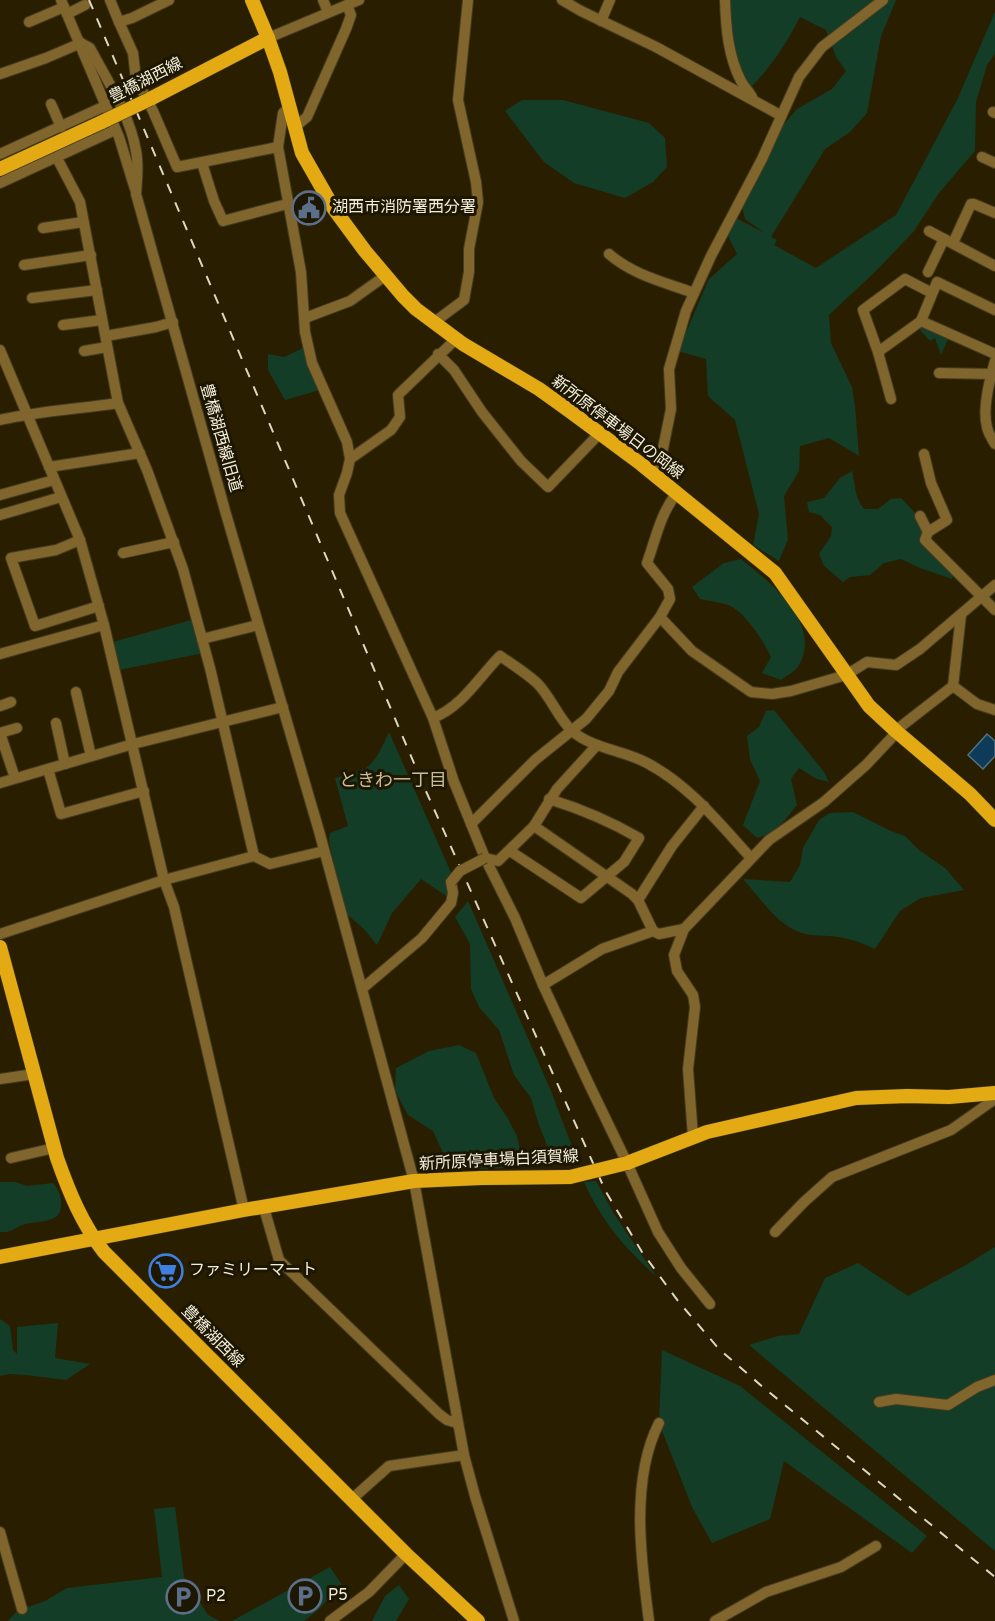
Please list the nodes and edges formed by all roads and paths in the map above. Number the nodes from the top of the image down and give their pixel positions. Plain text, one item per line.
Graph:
1 (110, 0) edge
2 (169, 0) edge
3 (252, 0) edge
4 (323, 0) edge
5 (359, 0) edge
6 (468, 0) edge
7 (562, 0) edge
8 (610, 0) edge
9 (726, 0) edge
10 (883, 0) edge
11 (347, 4) junction
12 (85, 5) dead end
13 (64, 7) edge
14 (328, 12) junction
15 (601, 21) junction
16 (29, 22) dead end
17 (119, 22) junction
18 (268, 38) junction
19 (81, 43) junction
20 (0, 74) edge
21 (753, 100) junction
22 (51, 104) dead end
23 (105, 106) junction
24 (290, 107) junction
25 (780, 115) junction
26 (61, 127) junction
27 (296, 127) junction
28 (115, 130) junction
29 (278, 147) junction
30 (0, 154) edge
31 (982, 157) dead end
32 (57, 158) junction
33 (202, 163) junction
34 (995, 163) edge
35 (0, 169) edge
36 (0, 183) edge
37 (136, 194) junction
38 (287, 204) junction
39 (995, 213) edge
40 (83, 222) junction
41 (43, 228) dead end
42 (929, 231) dead end
43 (949, 241) junction
44 (609, 254) dead end
45 (91, 255) junction
46 (24, 265) dead end
47 (995, 266) edge
48 (928, 272) dead end
49 (385, 276) junction
50 (97, 290) junction
51 (932, 292) junction
52 (694, 293) junction
53 (32, 298) dead end
54 (995, 310) edge
55 (305, 318) junction
56 (102, 320) junction
57 (921, 321) junction
58 (173, 322) junction
59 (433, 322) junction
60 (63, 325) dead end
61 (456, 339) junction
62 (107, 341) junction
63 (0, 350) edge
64 (84, 351) dead end
65 (878, 352) junction
66 (438, 354) junction
67 (995, 354) edge
68 (995, 361) edge
69 (939, 372) dead end
70 (991, 374) junction
71 (891, 399) dead end
72 (118, 403) junction
73 (27, 414) junction
74 (0, 420) edge
75 (599, 434) junction
76 (995, 444) edge
77 (140, 453) junction
78 (924, 454) dead end
79 (350, 459) junction
80 (49, 467) junction
81 (657, 478) junction
82 (54, 480) junction
83 (676, 494) junction
84 (0, 495) edge
85 (61, 497) junction
86 (0, 515) edge
87 (920, 516) dead end
88 (928, 532) junction
89 (80, 540) junction
90 (174, 542) junction
91 (123, 553) dead end
92 (995, 585) edge
93 (981, 597) junction
94 (99, 606) junction
95 (995, 610) edge
96 (961, 615) junction
97 (660, 617) junction
98 (104, 625) junction
99 (258, 625) junction
100 (202, 639) junction
101 (0, 654) edge
102 (846, 675) junction
103 (953, 686) junction
104 (76, 692) dead end
105 (283, 707) junction
106 (995, 710) edge
107 (433, 718) junction
108 (57, 723) dead end
109 (223, 723) junction
110 (17, 729) dead end
111 (572, 730) junction
112 (896, 732) junction
113 (0, 733) edge
114 (133, 744) junction
115 (597, 745) junction
116 (91, 756) junction
117 (65, 764) junction
118 (48, 769) junction
119 (15, 778) junction
120 (0, 783) edge
121 (144, 790) junction
122 (549, 799) junction
123 (704, 806) junction
124 (995, 820) edge
125 (471, 824) junction
126 (534, 826) junction
127 (324, 851) junction
128 (510, 851) junction
129 (254, 856) junction
130 (485, 858) junction
131 (751, 858) junction
132 (608, 877) junction
133 (164, 880) junction
134 (638, 900) junction
135 (684, 929) junction
136 (652, 931) junction
137 (0, 934) edge
138 (0, 947) edge
139 (543, 985) junction
140 (363, 988) junction
141 (34, 1074) junction
142 (0, 1079) edge
143 (995, 1093) edge
144 (995, 1099) edge
145 (693, 1137) junction
146 (54, 1148) junction
147 (11, 1158) dead end
148 (627, 1163) junction
149 (414, 1181) junction
150 (264, 1208) junction
151 (244, 1210) junction
152 (775, 1232) dead end
153 (93, 1238) junction
154 (0, 1257) edge
155 (710, 1304) dead end
156 (995, 1380) edge
157 (879, 1402) dead end
158 (457, 1423) junction
159 (659, 1423) dead end
160 (464, 1455) junction
161 (352, 1499) junction
162 (0, 1532) edge
163 (876, 1546) dead end
164 (406, 1554) junction
165 (22, 1609) dead end
166 (330, 1621) edge
167 (478, 1621) edge
168 (514, 1621) edge
169 (649, 1621) edge
170 (715, 1621) edge

1 - 17 street
2 - 17 street
3 - 18 main road
4 - 14 street
5 - 11 street
6 - 59 street
7 - 15 street
8 - 15 street
9 - 21 street
10 - 25 street
11 - 14 street
11 - 27 street
12 - 13 street
13 - 16 street
13 - 19 street
14 - 18 street
15 - 21 street
17 - 33 street
18 - 24 main road, 新所原停車場日の岡線
18 - 35 main road, 豊橋湖西線, bridge
19 - 20 street
19 - 23 street
19 - 37 street, 豊橋湖西線旧道
21 - 25 street
22 - 26 street
23 - 26 street
23 - 28 street
24 - 27 main road, 新所原停車場日の岡線
24 - 29 street
25 - 52 street
26 - 30 street
27 - 49 main road, 新所原停車場日の岡線
28 - 32 street
28 - 37 street
29 - 33 street
29 - 38 street
31 - 34 street
32 - 36 street
32 - 40 street
33 - 38 street
37 - 58 street, 豊橋湖西線旧道
38 - 55 street
39 - 43 street
40 - 41 street
40 - 45 street
42 - 43 street
43 - 47 street
43 - 48 street
44 - 52 street
45 - 46 street
45 - 50 street
49 - 55 street
49 - 59 main road, 新所原停車場日の岡線
50 - 53 street
50 - 56 street
51 - 54 street
51 - 57 street
51 - 65 street
52 - 81 street
55 - 79 street
56 - 60 street
56 - 62 street
57 - 65 street
57 - 67 street
58 - 62 street
58 - 99 street, 豊橋湖西線旧道
59 - 61 main road, 新所原停車場日の岡線
61 - 66 street
61 - 75 main road, 新所原停車場日の岡線
62 - 64 street
62 - 72 street
63 - 73 street
65 - 71 street
66 - 75 street
66 - 79 street
68 - 70 street
69 - 70 street
70 - 76 street
72 - 73 street
72 - 77 street
73 - 74 street
73 - 80 street
75 - 81 main road, 新所原停車場日の岡線
77 - 80 street
77 - 90 street
78 - 88 street
79 - 107 street
80 - 82 street
81 - 83 main road, 新所原停車場日の岡線
82 - 84 street
82 - 85 street
83 - 97 street
83 - 102 main road, 新所原停車場日の岡線
85 - 86 street
85 - 89 street
87 - 88 street
88 - 93 street
89 - 94 street
89 - 94 street
90 - 91 street
90 - 100 street
92 - 93 street
93 - 95 street
93 - 96 street
94 - 98 street
96 - 102 street
96 - 103 street
97 - 102 street
97 - 111 street
98 - 101 street
98 - 114 street
99 - 100 street
99 - 105 street, 豊橋湖西線旧道
100 - 109 street
102 - 112 main road, 新所原停車場日の岡線
103 - 106 street
103 - 112 street
104 - 116 street
105 - 109 street
105 - 127 street, 豊橋湖西線旧道
107 - 111 street
107 - 125 street
108 - 117 street
109 - 114 street
109 - 129 street
110 - 113 street
111 - 115 street
111 - 125 street
112 - 124 main road, 新所原停車場日の岡線
112 - 131 street
113 - 119 street
114 - 116 street
114 - 121 street
115 - 122 street
115 - 123 street
116 - 117 street
117 - 118 street
118 - 119 street
118 - 121 street
119 - 120 street
121 - 133 street
122 - 126 street
122 - 132 street
123 - 131 street
123 - 134 street
125 - 130 street
126 - 128 street
126 - 132 street
127 - 129 street
127 - 140 street, 豊橋湖西線旧道
128 - 130 street
128 - 132 street
129 - 133 street
130 - 139 street
130 - 140 street, bridge
131 - 135 street
132 - 134 street
133 - 137 street
133 - 151 street
134 - 136 street
135 - 136 street
135 - 145 street
136 - 139 street
138 - 141 main road, 豊橋湖西線
139 - 148 street
140 - 149 street, 豊橋湖西線旧道
141 - 142 street
141 - 146 main road, 豊橋湖西線
143 - 145 main road, 新所原停車場白須賀線
144 - 152 street
145 - 148 main road, 新所原停車場白須賀線
146 - 147 street
146 - 153 main road, 豊橋湖西線
148 - 149 main road, 新所原停車場白須賀線, bridge
148 - 155 street
149 - 150 main road, 新所原停車場白須賀線
149 - 158 street, 豊橋湖西線旧道
150 - 151 main road, 新所原停車場白須賀線
150 - 158 street
151 - 153 main road, 新所原停車場白須賀線
153 - 154 main road, 新所原停車場白須賀線
153 - 161 main road, 豊橋湖西線
156 - 157 street
158 - 160 street, 豊橋湖西線旧道
159 - 169 street
160 - 161 street
160 - 168 street, 豊橋湖西線旧道
161 - 164 main road, 豊橋湖西線
162 - 165 street
163 - 170 street
164 - 166 street
164 - 167 main road, 豊橋湖西線

